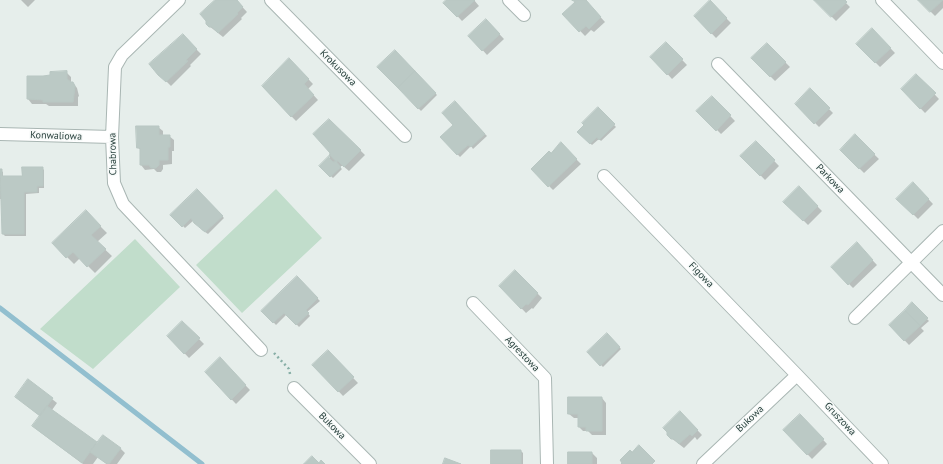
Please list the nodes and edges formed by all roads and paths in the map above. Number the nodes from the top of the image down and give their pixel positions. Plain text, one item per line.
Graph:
1 (179, 0) edge
2 (271, 0) edge
3 (509, 0) edge
4 (882, 0) edge
5 (524, 15) dead end
6 (943, 63) edge
7 (718, 64) dead end
8 (0, 134) edge
9 (405, 136) dead end
10 (112, 137) junction
11 (604, 176) dead end
12 (943, 231) edge
13 (911, 262) junction
14 (943, 295) edge
15 (473, 303) dead end
16 (855, 318) dead end
17 (261, 350) joint
18 (289, 368) dead end
19 (797, 374) junction
20 (294, 388) dead end
21 (370, 464) edge
22 (547, 464) edge
23 (703, 464) edge
24 (882, 464) edge

1 - 10 street, Chabrowa
2 - 9 street, Krokusowa
3 - 5 street
4 - 6 street
7 - 13 street, Parkowa
8 - 10 street, Konwaliowa
10 - 17 street, Chabrowa
11 - 19 street, Figowa
12 - 13 street
13 - 14 street, Parkowa
13 - 16 street
15 - 22 street, Agrestowa
17 - 18 path
19 - 23 street, Bukowa
19 - 24 street, Gruszowa
20 - 21 street, Bukowa

